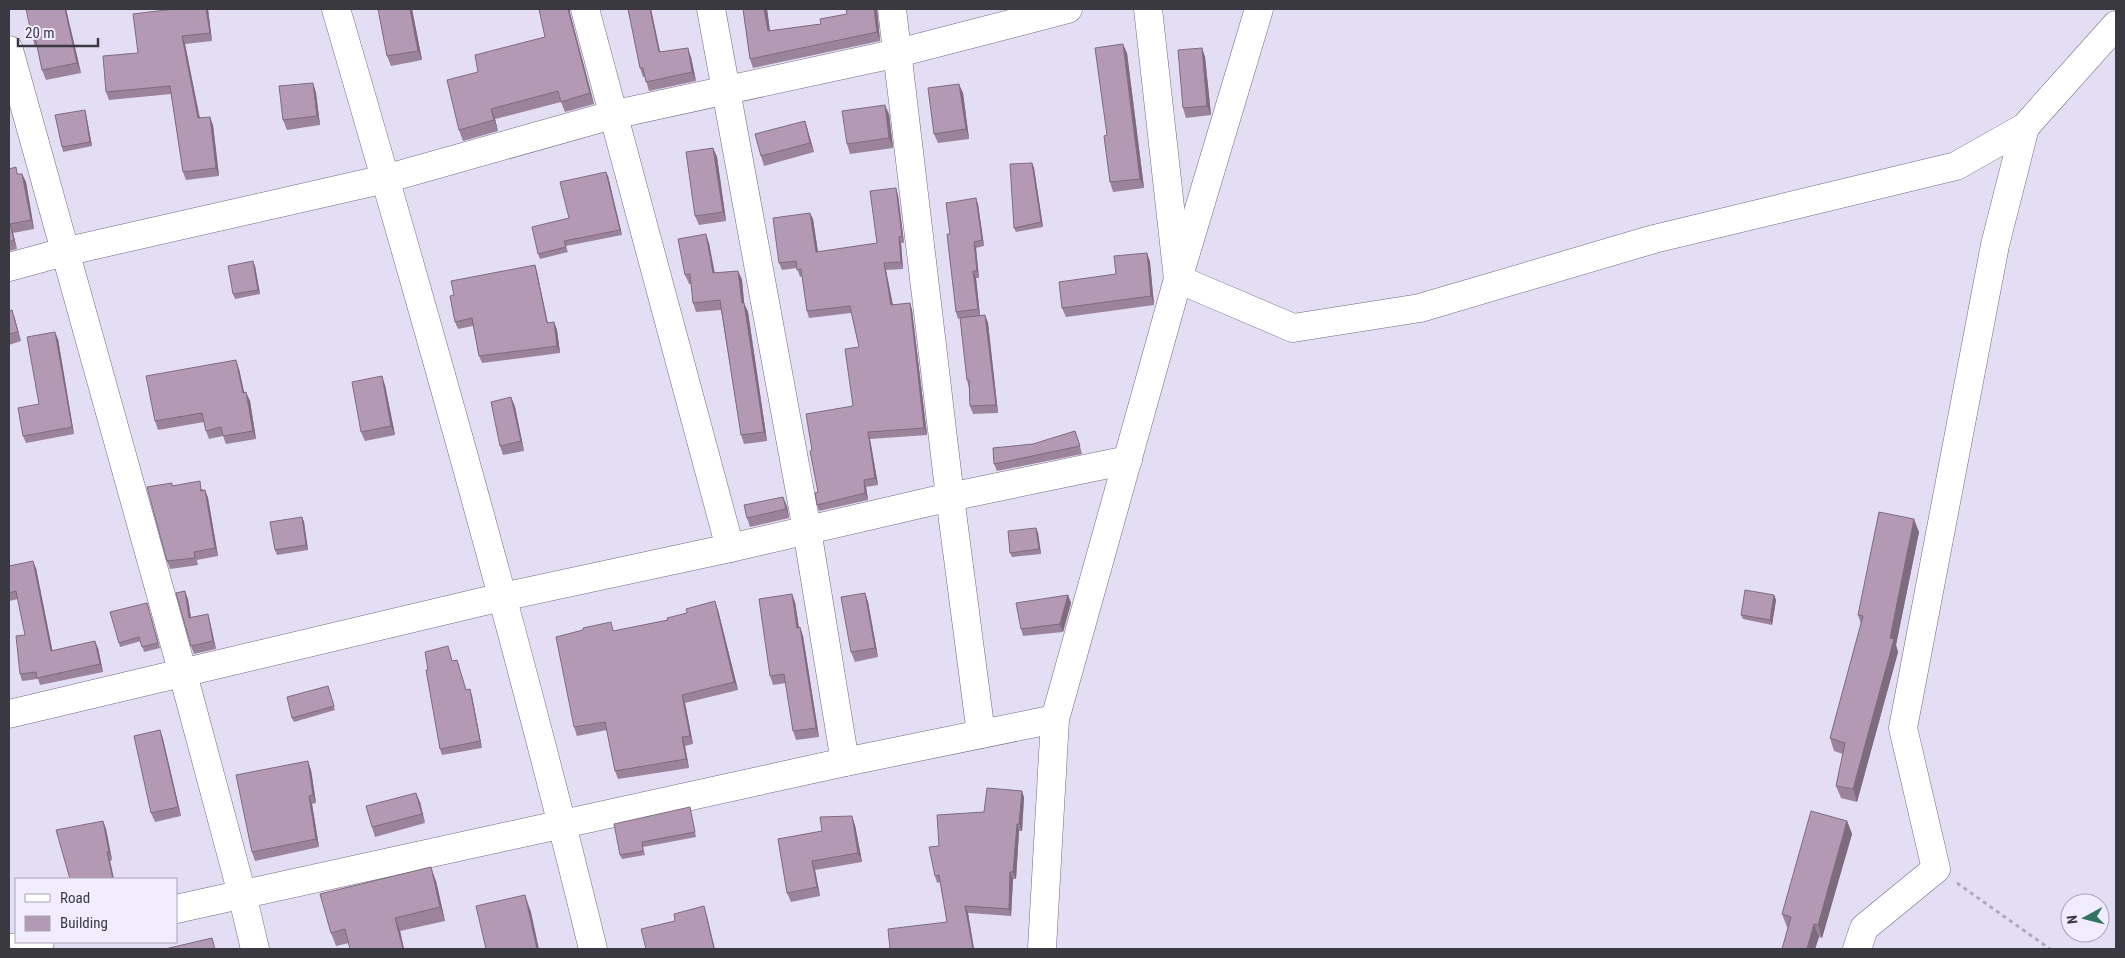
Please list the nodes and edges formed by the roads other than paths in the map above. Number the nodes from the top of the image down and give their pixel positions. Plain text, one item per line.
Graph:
1 (336, 9) edge
2 (585, 9) edge
3 (711, 9) edge
4 (892, 9) edge
5 (1068, 9) edge
6 (1148, 9) edge
7 (1259, 9) edge
8 (2116, 25) edge
9 (9, 50) edge
10 (898, 53) junction
11 (726, 89) junction
12 (612, 115) junction
13 (2025, 127) junction
14 (385, 179) junction
15 (64, 252) junction
16 (9, 267) edge
17 (1178, 279) junction
18 (1128, 460) junction
19 (950, 497) junction
20 (807, 530) junction
21 (730, 548) junction
22 (502, 598) junction
23 (183, 674) junction
24 (9, 714) edge
25 (1055, 719) junction
26 (981, 734) junction
27 (845, 762) junction
28 (562, 823) junction
29 (242, 894) junction
30 (178, 909) edge
31 (36, 943) edge
32 (9, 949) edge
33 (255, 949) edge
34 (593, 949) edge
35 (1042, 949) edge
36 (1857, 949) edge

1 - 14 street
2 - 12 street
3 - 11 street
4 - 10 street
5 - 10 street
6 - 17 street
7 - 17 street
8 - 13 street
9 - 15 street
10 - 11 street
10 - 19 street
11 - 12 street
11 - 20 street
12 - 14 street
12 - 21 street
13 - 17 street
13 - 36 street
14 - 15 street
14 - 22 street
15 - 16 street
15 - 23 street
17 - 18 street
18 - 19 street
18 - 25 street
19 - 20 street
19 - 26 street
20 - 21 street
20 - 27 street
21 - 22 street
22 - 23 street
22 - 28 street
23 - 24 street
23 - 29 street
25 - 26 street
25 - 35 street
26 - 27 street
27 - 28 street
28 - 29 street
28 - 34 street
29 - 30 street
29 - 33 street
31 - 32 street

